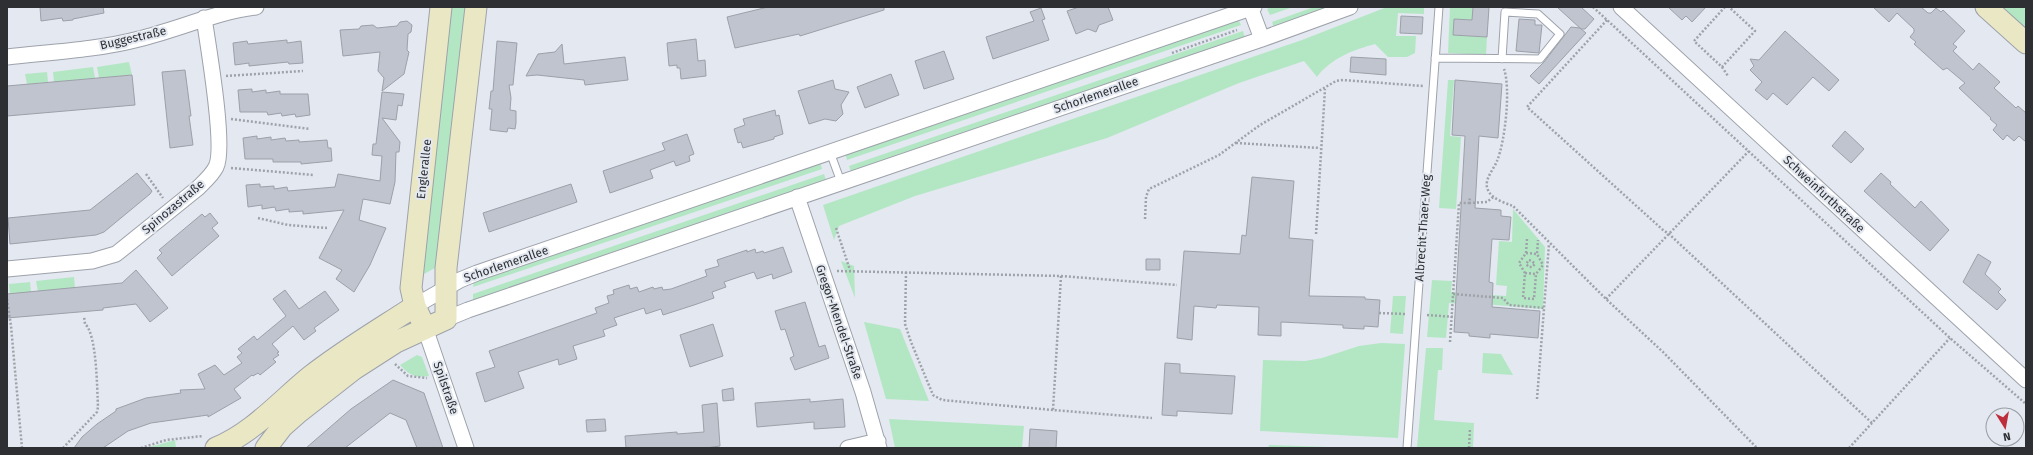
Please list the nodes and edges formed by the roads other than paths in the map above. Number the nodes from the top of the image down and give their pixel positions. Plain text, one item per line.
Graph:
1 (255, 7) edge
2 (441, 7) edge
3 (476, 7) edge
4 (1252, 7) edge
5 (1350, 7) edge
6 (1439, 7) edge
7 (1621, 7) edge
8 (1986, 7) edge
9 (204, 18) junction
10 (1262, 39) junction
11 (2026, 44) edge
12 (7, 57) edge
13 (1435, 58) junction
14 (1502, 59) junction
15 (830, 152) junction
16 (841, 182) junction
17 (796, 197) junction
18 (7, 270) edge
19 (445, 288) junction
20 (415, 306) junction
21 (446, 319) junction
22 (425, 328) junction
23 (2026, 380) edge
24 (217, 444) edge
25 (878, 444) edge
26 (266, 448) edge
27 (466, 448) edge
28 (848, 448) edge
29 (1407, 448) edge

1 - 9 street, Buggestraße
2 - 20 main road, Englerallee
3 - 19 main road
4 - 10 street
4 - 15 street, Schorlemerallee
5 - 10 street, Schorlemerallee
6 - 13 lane, Albrecht-Thaer-Weg
7 - 23 street, Schweinfurthstraße
8 - 11 main road
9 - 12 street, Buggestraße
9 - 18 street, Spinozastraße
10 - 16 street, Schorlemerallee
13 - 14 lane
13 - 29 lane, Albrecht-Thaer-Weg
14 - 14 lane
15 - 16 lane
15 - 19 street, Schorlemerallee
16 - 17 street, Schorlemerallee
17 - 21 street, Schorlemerallee
17 - 25 street, Gregor-Mendel-Straße
19 - 20 street, Schorlemerallee
19 - 21 main road
20 - 22 main road, Englerallee
20 - 24 main road, Schorlemerallee
21 - 22 main road, Schorlemerallee
22 - 26 main road, Schorlemerallee
22 - 27 street, Spilstraße
25 - 28 street

